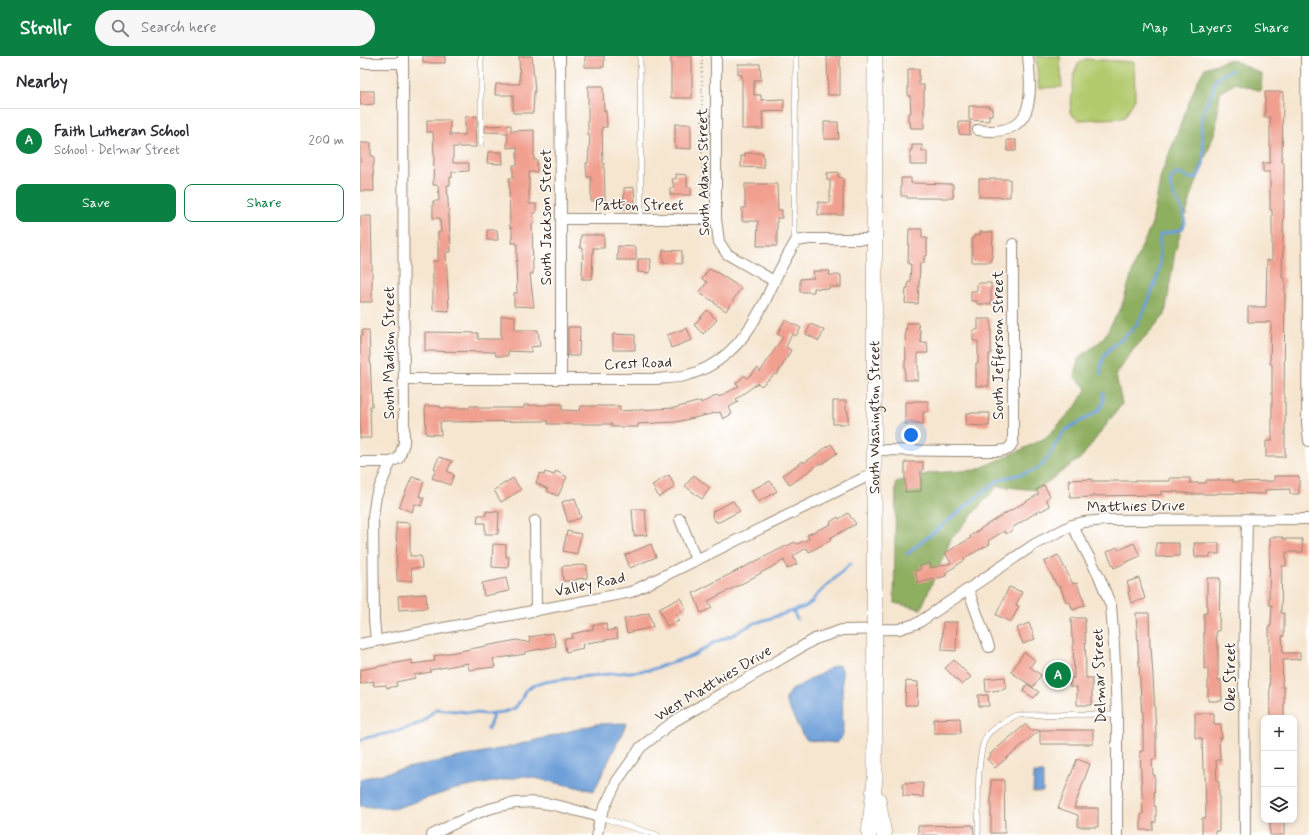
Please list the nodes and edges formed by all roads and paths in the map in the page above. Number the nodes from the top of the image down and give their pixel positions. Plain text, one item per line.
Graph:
1 (481, 56) edge
2 (560, 56) edge
3 (640, 56) edge
4 (702, 56) edge
5 (716, 56) edge
6 (796, 56) edge
7 (875, 56) edge
8 (1028, 56) edge
9 (1306, 56) edge
10 (403, 60) edge
11 (360, 63) edge
12 (1307, 115) edge
13 (978, 130) dead end
14 (481, 144) dead end
15 (707, 199) dead end
16 (561, 219) junction
17 (716, 219) junction
18 (641, 220) junction
19 (875, 239) junction
20 (796, 241) junction
21 (1013, 244) dead end
22 (774, 281) junction
23 (561, 378) junction
24 (405, 379) junction
25 (1308, 398) edge
26 (1309, 441) edge
27 (874, 450) junction
28 (360, 462) edge
29 (390, 462) junction
30 (874, 473) junction
31 (680, 519) dead end
32 (1247, 519) junction
33 (1309, 519) edge
34 (535, 521) dead end
35 (1072, 525) junction
36 (696, 560) junction
37 (968, 589) junction
38 (536, 611) junction
39 (874, 630) junction
40 (376, 641) junction
41 (360, 644) edge
42 (989, 647) dead end
43 (1117, 714) junction
44 (875, 778) junction
45 (600, 817) junction
46 (432, 835) edge
47 (597, 835) edge
48 (657, 835) edge
49 (869, 835) edge
50 (884, 835) edge
51 (978, 835) edge
52 (1117, 835) edge
53 (1245, 835) edge

1 - 14 lane
2 - 16 street, South Jackson Street
3 - 18 lane
4 - 15 path
5 - 17 street, South Adams Street
6 - 20 lane
7 - 19 main road, South Washington Street
8 - 13 street
9 - 12 street
10 - 11 street
10 - 24 street, South Madison Street
12 - 25 street
16 - 18 street, Patton Street
16 - 23 street, South Jackson Street
17 - 18 street, Patton Street
17 - 22 street, South Adams Street
19 - 20 street
19 - 27 main road, South Washington Street
20 - 22 street, Crest Road
21 - 27 street, South Jefferson Street
22 - 23 street, Crest Road
23 - 24 street, Crest Road
24 - 29 street, South Madison Street
25 - 26 street
27 - 30 main road, South Washington Street
28 - 29 street
29 - 40 street, South Madison Street
30 - 36 street, Valley Road
30 - 39 main road, South Washington Street
31 - 36 street
32 - 33 street, Matthies Drive
32 - 35 street, Matthies Drive
32 - 53 street, Oke Street
34 - 38 street
35 - 37 street, Matthies Drive
35 - 43 street, Delmar Street
36 - 38 street, Valley Road
37 - 39 street, Matthies Drive
37 - 42 street
38 - 40 street, Valley Road
39 - 44 main road, South Washington Street
39 - 45 street, West Matthies Drive
40 - 41 street, Valley Road
43 - 51 lane
43 - 52 street, Delmar Street
44 - 49 main road, South Washington Street
44 - 50 main road, South Washington Street
45 - 46 street
45 - 47 street, West Matthies Drive
45 - 48 lane

